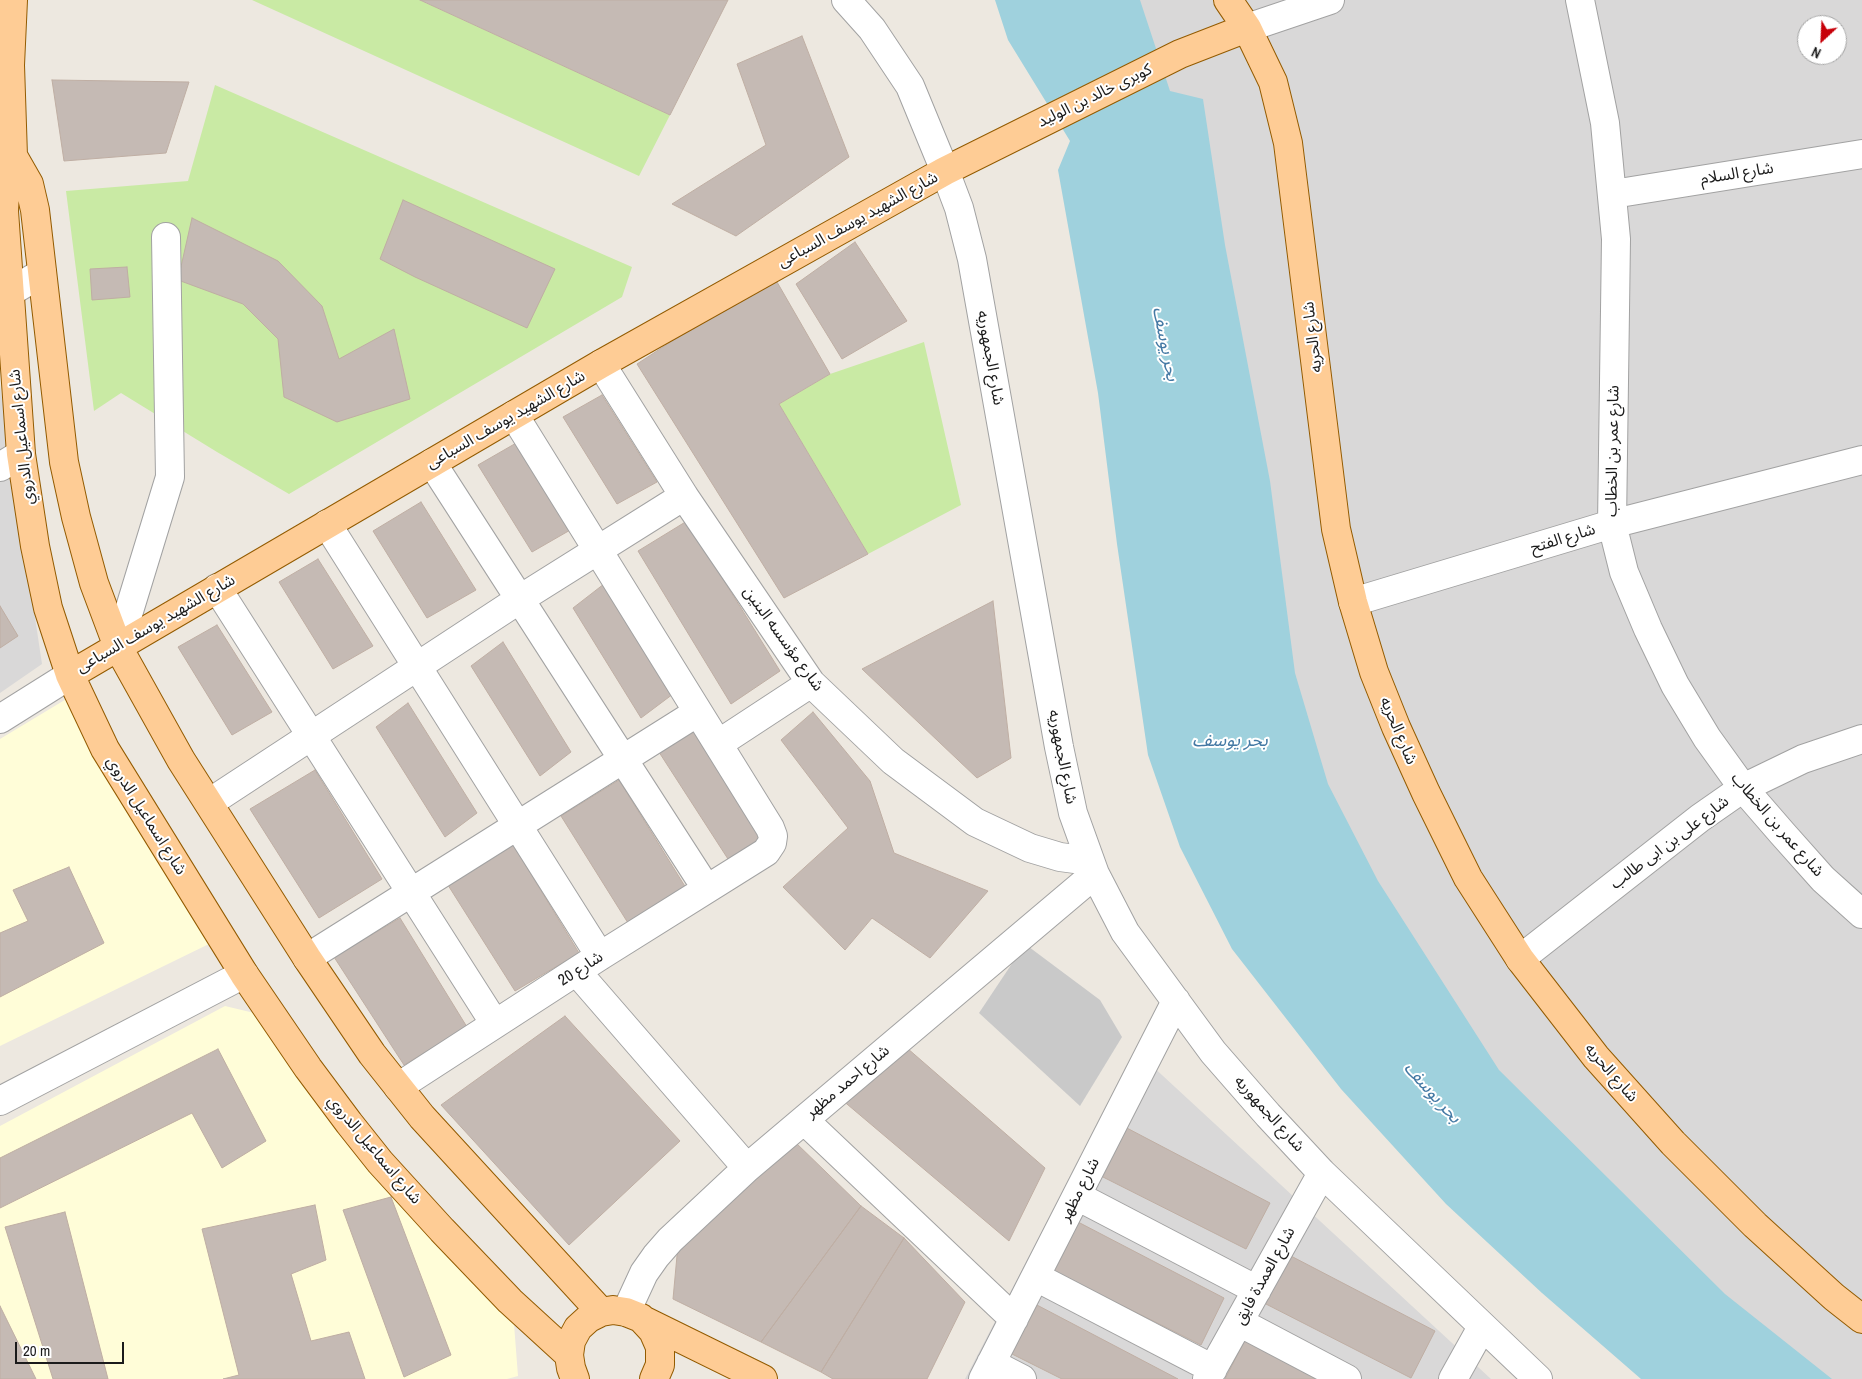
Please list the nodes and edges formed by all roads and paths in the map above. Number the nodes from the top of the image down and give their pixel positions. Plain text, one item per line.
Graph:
1 (12, 0) edge
2 (846, 0) edge
3 (1228, 0) edge
4 (1330, 0) edge
5 (1580, 0) edge
6 (1247, 28) junction
7 (5, 68) edge
8 (1862, 154) edge
9 (13, 156) junction
10 (946, 171) junction
11 (1613, 194) junction
12 (166, 237) dead end
13 (42, 273) junction
14 (4, 296) edge
15 (601, 364) junction
16 (514, 415) junction
17 (10, 460) edge
18 (1862, 460) edge
19 (432, 463) junction
20 (684, 496) junction
21 (327, 524) junction
22 (1612, 524) junction
23 (598, 550) junction
24 (217, 588) junction
25 (520, 599) junction
26 (1353, 602) junction
27 (118, 646) junction
28 (417, 667) junction
29 (70, 675) junction
30 (811, 684) junction
31 (698, 712) junction
32 (0, 720) edge
33 (312, 736) junction
34 (1862, 739) edge
35 (718, 744) junction
36 (624, 760) junction
37 (1743, 788) junction
38 (209, 803) junction
39 (518, 826) junction
40 (1092, 868) junction
41 (706, 888) junction
42 (411, 893) junction
43 (1862, 914) edge
44 (600, 956) junction
45 (307, 958) junction
46 (1520, 959) junction
47 (577, 972) junction
48 (244, 974) junction
49 (1176, 1001) junction
50 (495, 1024) junction
51 (398, 1087) junction
52 (0, 1101) edge
53 (804, 1120) junction
54 (747, 1168) junction
55 (1322, 1173) junction
56 (1077, 1196) junction
57 (1036, 1277) junction
58 (1257, 1290) junction
59 (623, 1314) junction
60 (1014, 1319) junction
61 (1862, 1319) edge
62 (1239, 1322) junction
63 (1482, 1327) junction
64 (569, 1370) edge
65 (987, 1371) edge
66 (1210, 1374) edge
67 (654, 1379) edge
68 (763, 1379) edge
69 (1022, 1379) edge
70 (1347, 1379) edge
71 (1453, 1379) edge
72 (1538, 1379) edge

1 - 7 main road, شارع اسماعيل الدروي
2 - 10 street, شارع الجمهوريه
3 - 6 main road, شارع الحريه
4 - 6 street
5 - 11 street, شارع عمر بن الخطاب
6 - 10 main road, كوبرى خالد بن الوليد
6 - 26 main road, شارع الحريه
7 - 9 main road, شارع اسماعيل الدروي
8 - 11 street, شارع السلام
9 - 13 main road, شارع اسماعيل الدروي
9 - 14 main road, شارع اسماعيل الدروي
10 - 15 main road, شارع الشهيد يوسف السباعى
10 - 40 street, شارع الجمهوريه
11 - 22 street, شارع عمر بن الخطاب
12 - 27 street
13 - 14 street
13 - 27 main road, شارع اسماعيل الدروي
14 - 17 main road, شارع اسماعيل الدروي
15 - 16 main road, شارع الشهيد يوسف السباعى
15 - 20 street, شارع مؤسسه البنين
16 - 19 main road, شارع الشهيد يوسف السباعى
16 - 23 street
17 - 29 main road, شارع اسماعيل الدروي
18 - 22 street, شارع الفتح
19 - 21 main road, شارع الشهيد يوسف السباعى
19 - 25 street
20 - 23 street
20 - 30 street, شارع مؤسسه البنين
21 - 24 main road, شارع الشهيد يوسف السباعى
21 - 28 street
22 - 26 street, شارع الفتح
22 - 37 street, شارع عمر بن الخطاب
23 - 25 street
23 - 31 street
24 - 27 main road, شارع الشهيد يوسف السباعى
24 - 33 street
25 - 28 street
25 - 36 street
26 - 46 main road, شارع الحريه
27 - 29 main road, شارع الشهيد يوسف السباعى
27 - 38 main road, شارع اسماعيل الدروي
28 - 33 street
28 - 39 street
29 - 32 street
29 - 48 main road, شارع اسماعيل الدروي
30 - 35 street
30 - 40 street, شارع مؤسسه البنين
31 - 35 street
31 - 36 street
33 - 38 street
33 - 42 street
34 - 37 street, شارع على بن ابى طالب
35 - 41 street, شارع 20
36 - 39 street
36 - 41 street
37 - 43 street, شارع عمر بن الخطاب
37 - 46 street, شارع على بن ابى طالب
38 - 45 main road, شارع اسماعيل الدروي
39 - 42 street
39 - 44 street
40 - 49 street, شارع الجمهوريه
40 - 53 street, شارع احمد مظهر
41 - 44 street, شارع 20
42 - 45 street
42 - 50 street
44 - 47 street, شارع 20
45 - 51 main road, شارع اسماعيل الدروي
46 - 61 main road, شارع الحريه
47 - 50 street, شارع 20
47 - 54 street
48 - 52 street
48 - 64 main road, شارع اسماعيل الدروي
49 - 55 street, شارع الجمهوريه
49 - 56 street, شارع مظهر
50 - 51 street, شارع 20
51 - 59 main road, شارع اسماعيل الدروي
53 - 54 street, شارع احمد مظهر
53 - 60 street
54 - 59 street, شارع احمد مظهر
55 - 58 street, شارع العمدة فايق
55 - 63 street, شارع الجمهوريه
56 - 57 street, شارع مظهر
56 - 58 street
57 - 60 street, شارع مظهر
57 - 66 street
58 - 62 street, شارع العمدة فايق
59 - 64 main road
59 - 67 main road
59 - 68 main road, شارع اسماعيل الدروي
60 - 65 street, شارع مظهر
62 - 66 street, شارع العمدة فايق
62 - 70 street
63 - 71 street
63 - 72 street, شارع الجمهوريه
65 - 69 street

